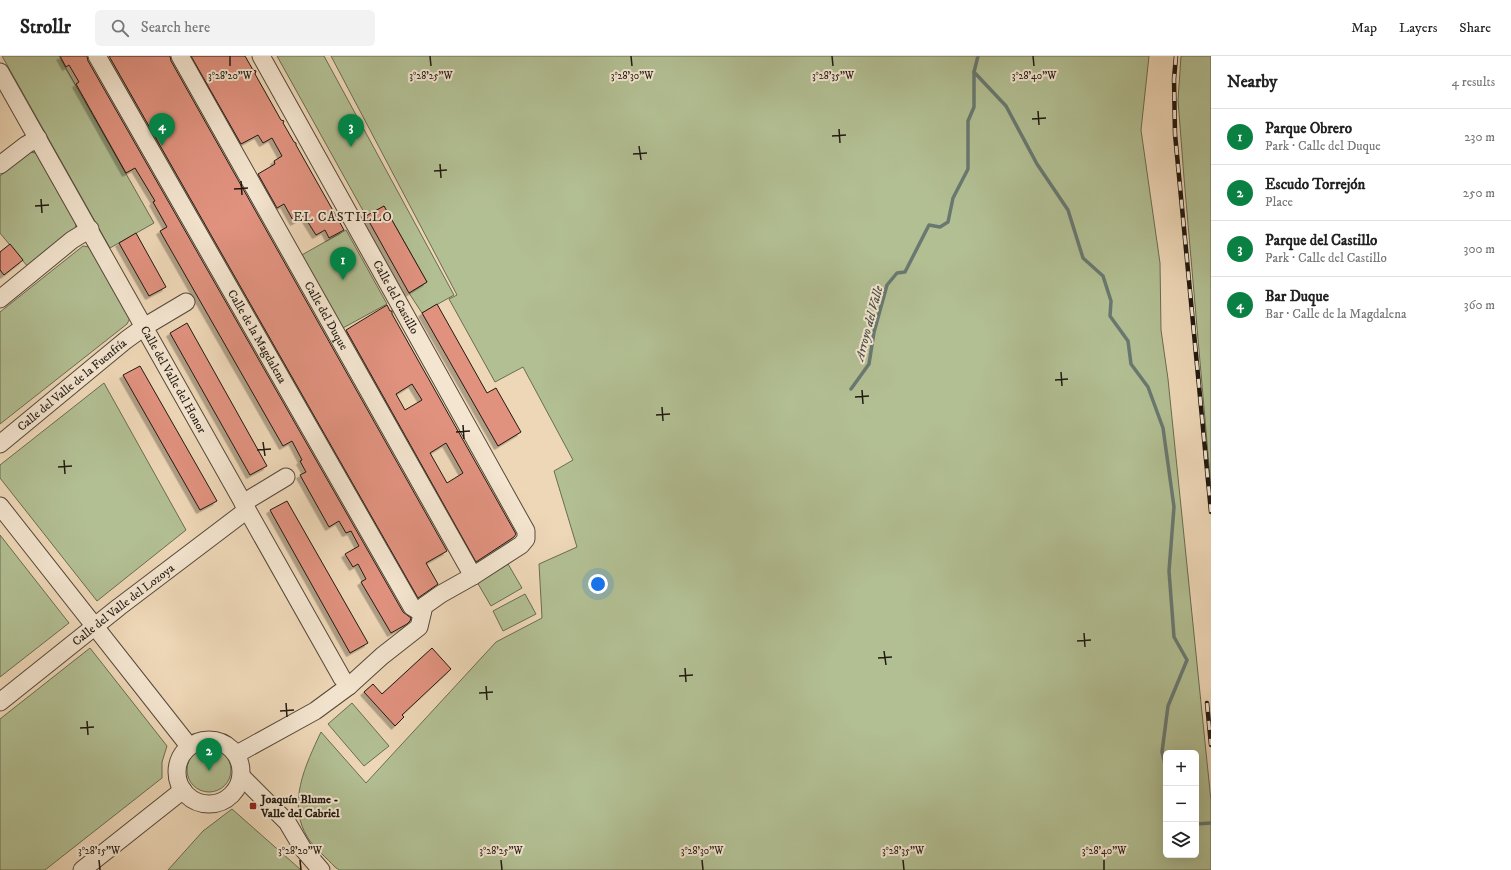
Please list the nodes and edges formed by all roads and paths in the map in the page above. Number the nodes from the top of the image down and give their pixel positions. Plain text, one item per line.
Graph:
1 (97, 56) edge
2 (180, 56) edge
3 (261, 56) edge
4 (0, 72) edge
5 (38, 138) junction
6 (0, 165) edge
7 (90, 229) junction
8 (0, 299) edge
9 (186, 302) dead end
10 (144, 326) junction
11 (0, 444) edge
12 (286, 477) dead end
13 (0, 506) edge
14 (245, 506) junction
15 (473, 576) junction
16 (422, 613) junction
17 (95, 626) junction
18 (349, 686) junction
19 (0, 702) edge
20 (189, 746) junction
21 (237, 754) junction
22 (242, 777) junction
23 (183, 790) junction
24 (230, 797) junction
25 (266, 802) junction
26 (82, 870) edge
27 (321, 870) edge

1 - 16 street, Calle de la Magdalena
2 - 15 street, Calle del Duque
3 - 15 street, Calle del Castillo
4 - 5 street, Calle del Valle del Honor
5 - 6 street
5 - 7 street, Calle del Valle del Honor
7 - 8 street
7 - 10 street, Calle del Valle del Honor
9 - 10 street, Calle del Valle de la Fuenfría
10 - 11 street, Calle del Valle de la Fuenfría
10 - 14 street, Calle del Valle del Honor
12 - 14 street, Calle del Valle del Lozoya
13 - 17 street
14 - 17 street, Calle del Valle del Lozoya
14 - 18 street, Calle del Valle del Honor
15 - 16 street
16 - 18 street
17 - 19 street, Calle del Valle del Lozoya
17 - 20 street
18 - 21 street
20 - 21 street
20 - 23 street
21 - 22 street
22 - 24 street
22 - 25 street
23 - 24 street
23 - 26 street
24 - 25 street
25 - 27 street

